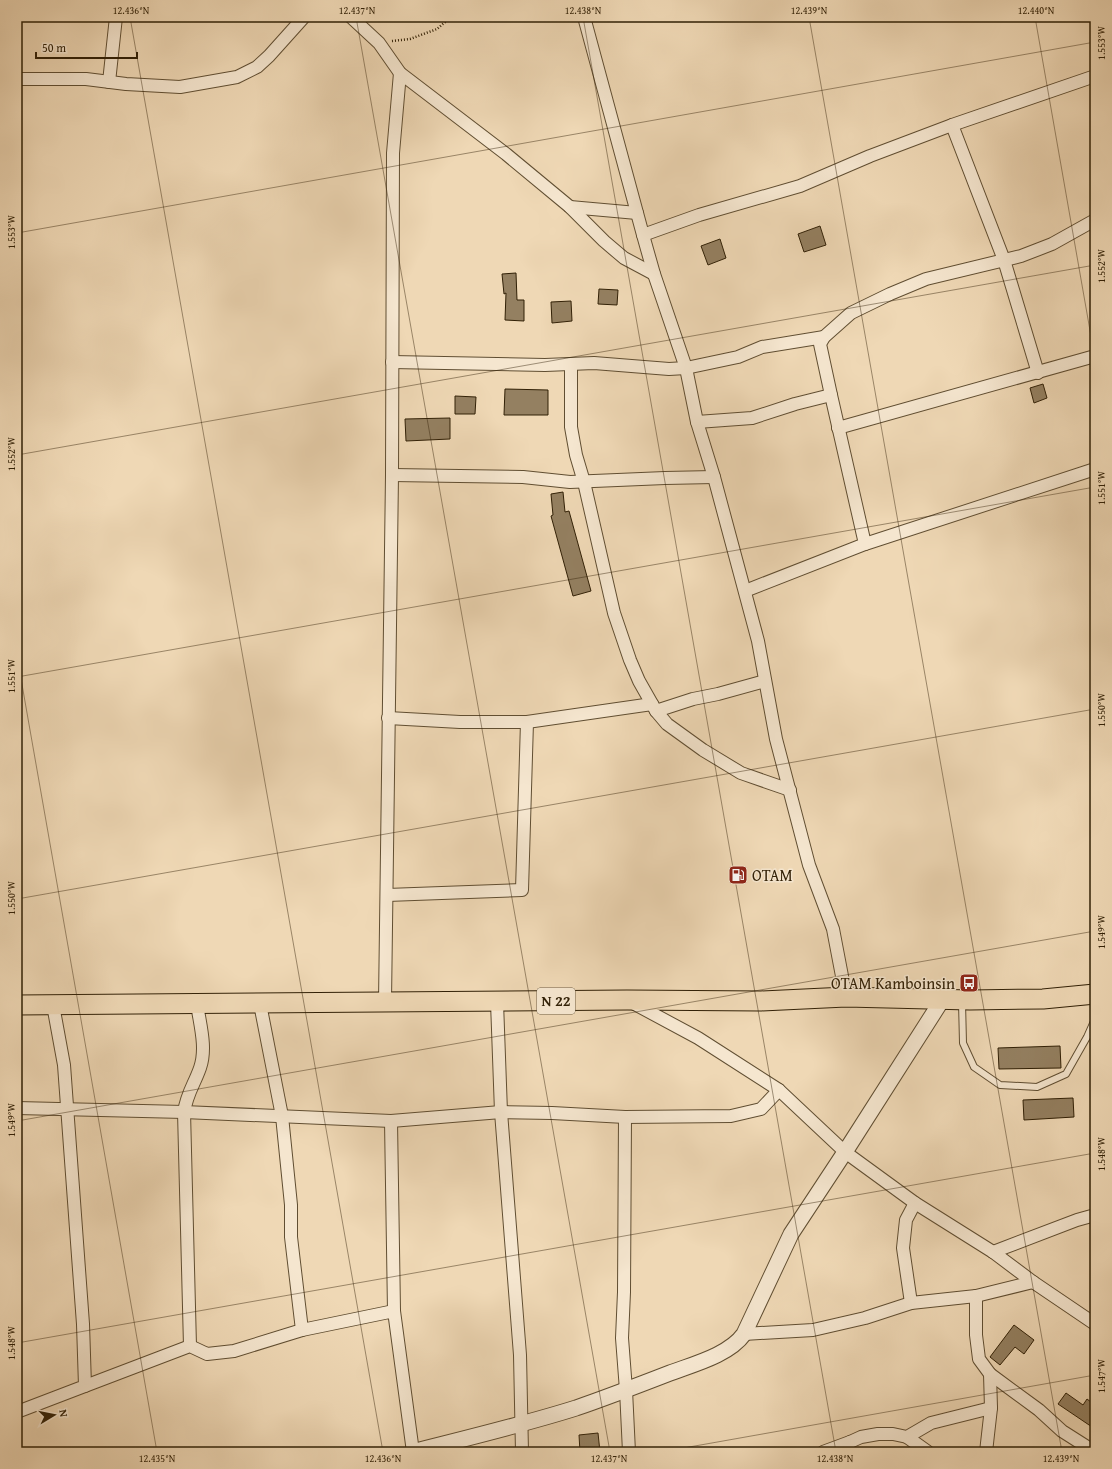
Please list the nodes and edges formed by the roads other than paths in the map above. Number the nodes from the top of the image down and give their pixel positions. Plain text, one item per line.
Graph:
1 (116, 17) edge
2 (304, 17) edge
3 (351, 17) edge
4 (584, 17) edge
5 (400, 73) junction
6 (1095, 76) edge
7 (17, 79) edge
8 (109, 82) junction
9 (952, 125) junction
10 (570, 207) junction
11 (637, 213) junction
12 (1095, 220) edge
13 (643, 235) junction
14 (1004, 260) junction
15 (654, 274) junction
16 (824, 337) junction
17 (1095, 356) edge
18 (392, 362) junction
19 (571, 364) junction
20 (686, 368) junction
21 (1038, 373) junction
22 (831, 395) junction
23 (697, 422) junction
24 (838, 428) junction
25 (1095, 470) edge
26 (392, 476) junction
27 (714, 477) junction
28 (584, 482) junction
29 (865, 544) junction
30 (745, 591) junction
31 (765, 680) junction
32 (654, 708) junction
33 (388, 718) junction
34 (527, 722) junction
35 (790, 790) junction
36 (387, 895) junction
37 (1095, 994) edge
38 (846, 997) junction
39 (627, 1000) junction
40 (942, 1000) junction
41 (962, 1000) junction
42 (385, 1002) junction
43 (497, 1002) junction
44 (197, 1004) junction
45 (260, 1004) junction
46 (17, 1005) edge
47 (53, 1005) junction
48 (1095, 1019) edge
49 (778, 1090) junction
50 (17, 1108) edge
51 (68, 1109) junction
52 (184, 1112) junction
53 (501, 1112) junction
54 (282, 1116) junction
55 (624, 1117) junction
56 (391, 1121) junction
57 (845, 1152) junction
58 (915, 1203) junction
59 (1095, 1215) edge
60 (993, 1252) junction
61 (1033, 1282) junction
62 (976, 1296) junction
63 (912, 1303) junction
64 (394, 1311) junction
65 (1095, 1324) edge
66 (302, 1330) junction
67 (744, 1334) junction
68 (190, 1346) junction
69 (990, 1374) junction
70 (85, 1386) junction
71 (626, 1390) junction
72 (991, 1408) junction
73 (17, 1412) edge
74 (522, 1423) junction
75 (907, 1437) junction
76 (847, 1447) edge
77 (412, 1452) edge
78 (522, 1452) edge
79 (629, 1452) edge
80 (823, 1452) edge
81 (928, 1452) edge
82 (986, 1452) edge
83 (1095, 1452) edge

1 - 8 street
2 - 8 street
3 - 5 street
4 - 11 street
5 - 10 street
5 - 18 street
6 - 9 street
7 - 8 street
9 - 13 street
9 - 14 street
10 - 11 street
10 - 15 street
11 - 13 street
12 - 14 street
13 - 15 street
14 - 16 street
14 - 21 street
15 - 20 street
16 - 20 street
16 - 22 street
17 - 21 street
18 - 19 street
18 - 26 street
19 - 20 street
19 - 28 street
20 - 23 street
21 - 24 street
22 - 23 street
22 - 24 street
23 - 27 street
24 - 29 street
25 - 29 street
26 - 28 street
26 - 33 street
27 - 28 street
27 - 30 street
28 - 32 street
29 - 30 street
30 - 31 street
31 - 32 street
31 - 35 street
32 - 34 street
32 - 35 street
33 - 34 street
33 - 36 street
34 - 36 street
35 - 38 street
36 - 42 street
37 - 41 main road, N 22
38 - 39 main road, N 22
38 - 40 main road, N 22
39 - 43 main road, N 22
39 - 49 street
40 - 41 main road, N 22
40 - 57 street
41 - 48 lane
42 - 43 main road, N 22
42 - 45 main road, N 22
43 - 53 street
44 - 45 main road, N 22
44 - 47 main road, N 22
44 - 52 street
45 - 54 street
46 - 47 main road, N 22
47 - 51 street
49 - 55 street
49 - 57 street
50 - 51 street
51 - 52 street
51 - 70 street
52 - 54 street
52 - 68 street
53 - 55 street
53 - 56 street
53 - 74 street
54 - 56 street
54 - 66 street
55 - 71 street
56 - 64 street
57 - 58 street
57 - 67 street
58 - 60 street
58 - 63 street
59 - 60 street
60 - 61 street
61 - 62 street
61 - 65 street
62 - 63 street
62 - 69 street
63 - 67 street
64 - 66 street
64 - 77 street
66 - 68 street
67 - 71 street
68 - 70 street
69 - 72 street
69 - 83 street
70 - 73 street
71 - 74 street
71 - 79 street
72 - 75 street
72 - 82 street
74 - 77 street
74 - 78 street
75 - 76 street
75 - 81 street
76 - 80 street

